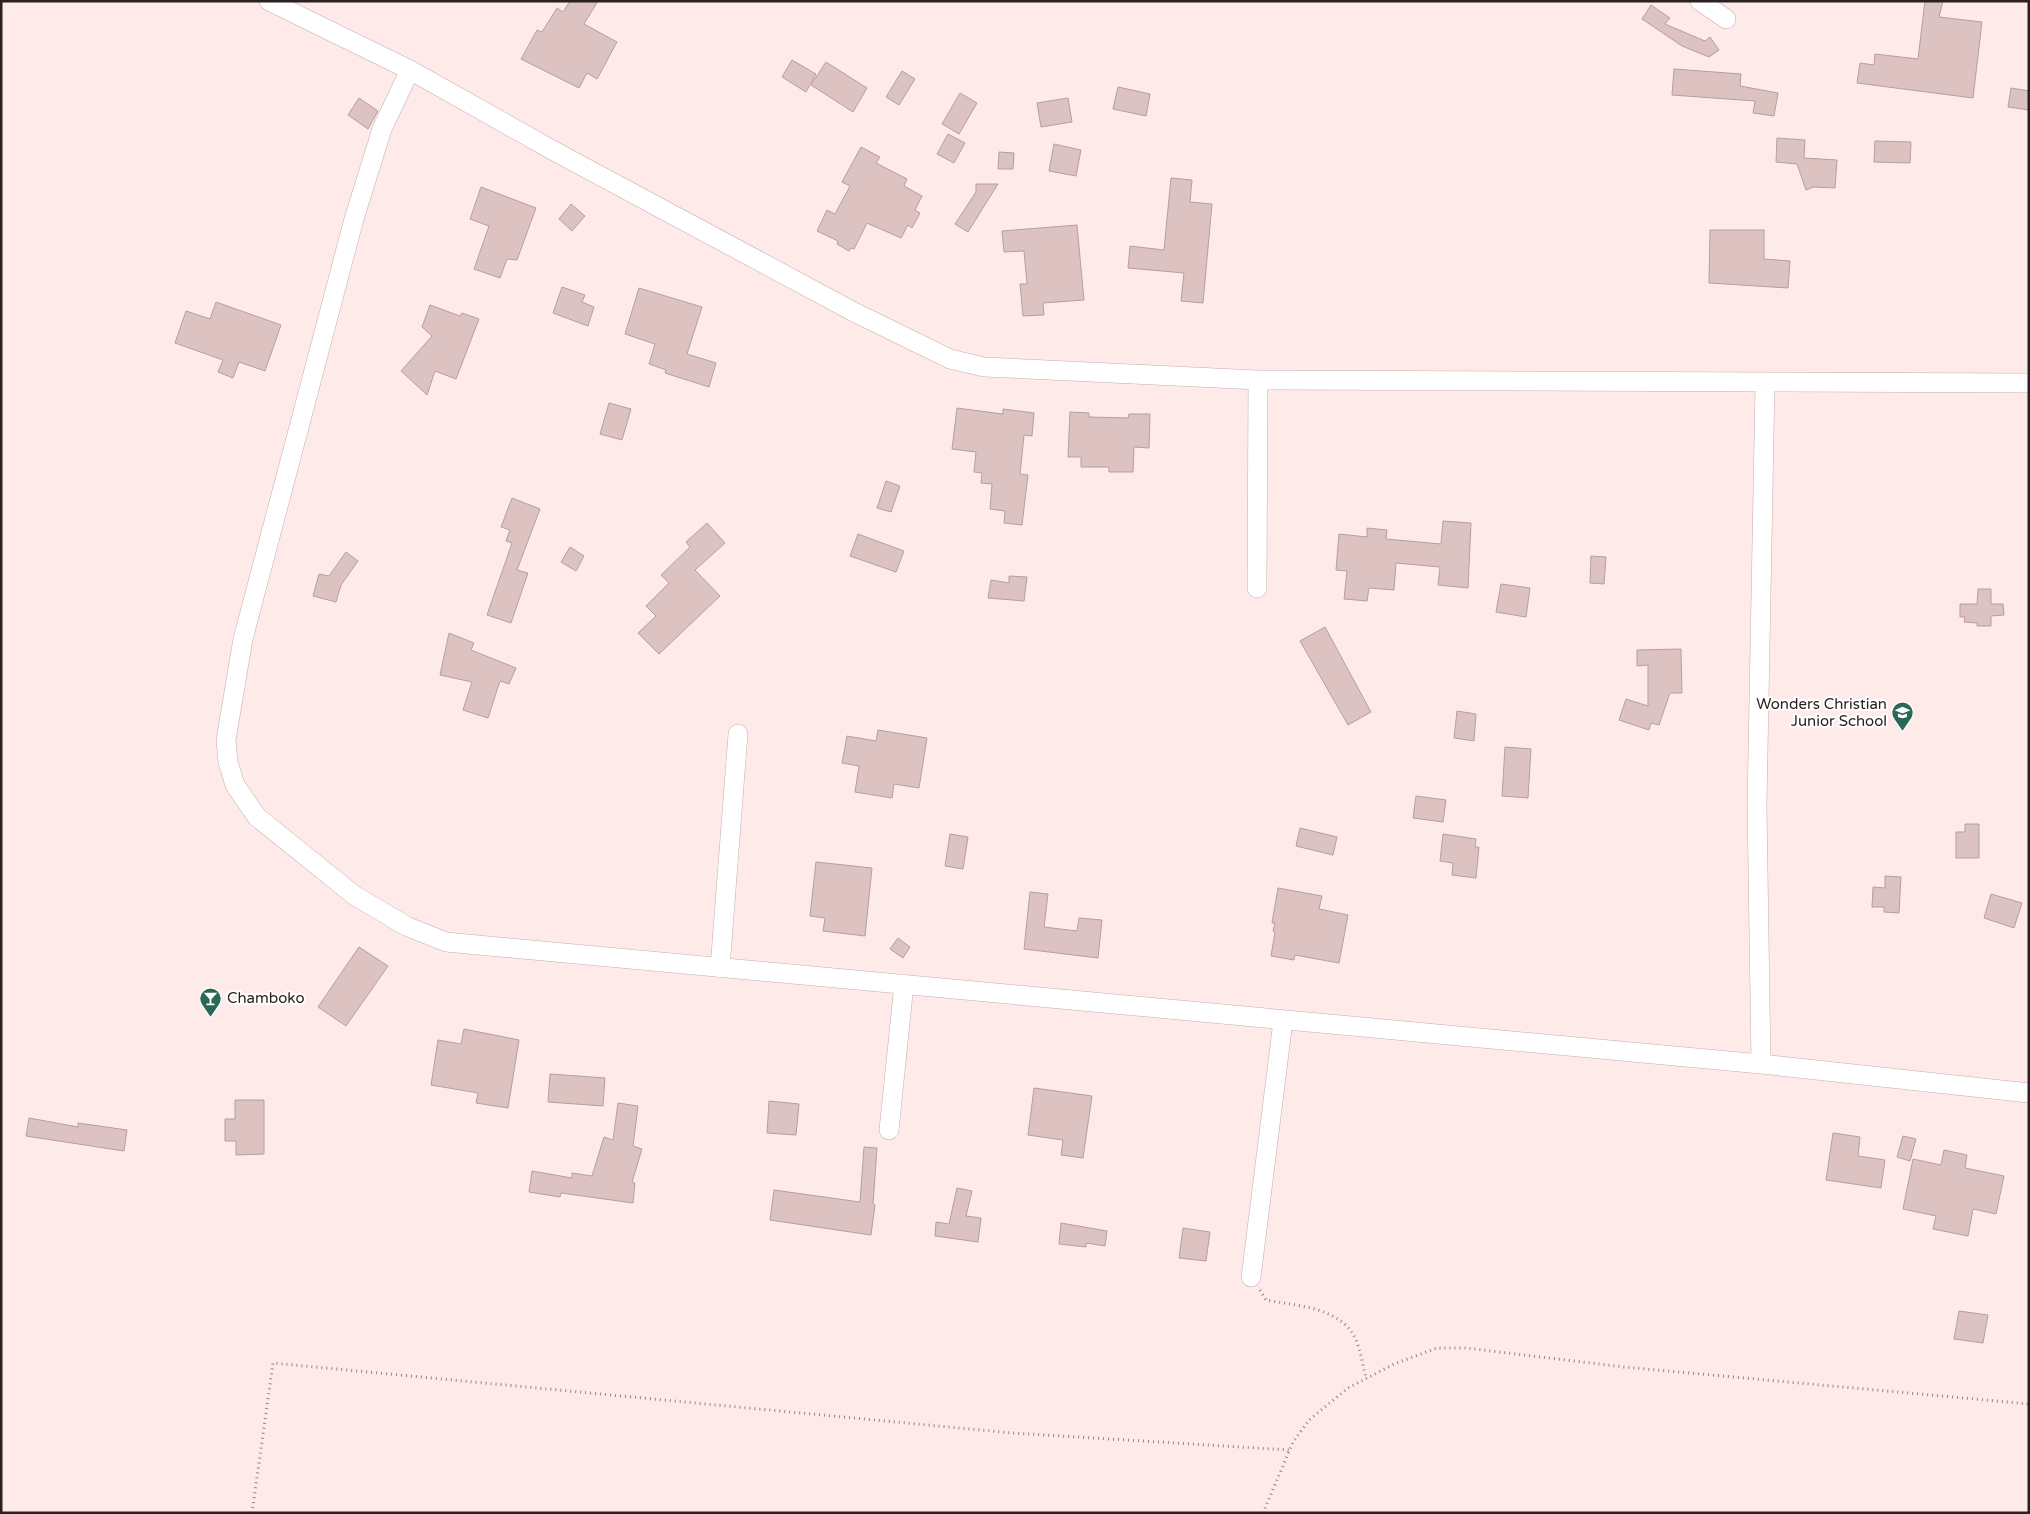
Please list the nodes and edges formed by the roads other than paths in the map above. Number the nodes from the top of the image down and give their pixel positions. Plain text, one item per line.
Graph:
1 (268, 1) edge
2 (1700, 1) edge
3 (1726, 19) dead end
4 (410, 70) junction
5 (1258, 380) junction
6 (2029, 383) edge
7 (1764, 384) junction
8 (1258, 588) dead end
9 (738, 734) dead end
10 (720, 968) junction
11 (904, 984) junction
12 (1283, 1021) junction
13 (1761, 1064) junction
14 (2029, 1093) edge
15 (889, 1130) dead end
16 (1252, 1277) road end

1 - 4 street
2 - 3 street
4 - 5 street
4 - 10 street
5 - 7 street
5 - 8 street
6 - 7 street
7 - 13 street
9 - 10 street
10 - 11 street
11 - 12 street
11 - 15 street
12 - 13 street
12 - 16 street
13 - 14 street

